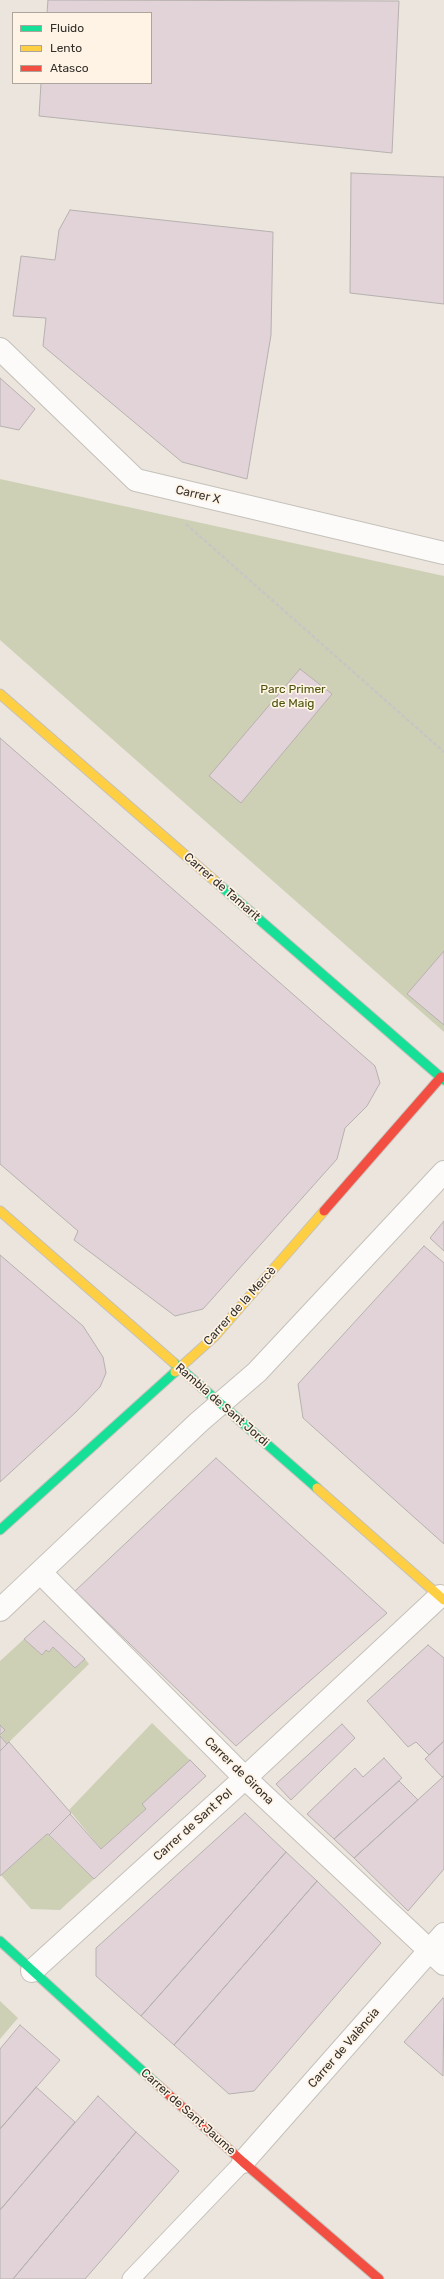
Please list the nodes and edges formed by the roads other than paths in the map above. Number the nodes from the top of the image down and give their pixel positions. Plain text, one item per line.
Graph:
1 (0, 349) edge
2 (444, 553) edge
3 (0, 694) edge
4 (442, 1079) edge
5 (444, 1172) edge
6 (0, 1211) edge
7 (179, 1368) junction
8 (219, 1403) junction
9 (0, 1530) edge
10 (40, 1572) junction
11 (442, 1598) edge
12 (0, 1610) edge
13 (245, 1778) junction
14 (444, 1934) edge
15 (0, 1941) edge
16 (437, 1958) edge
17 (32, 1971) junction
18 (243, 2162) junction
19 (131, 2279) edge
20 (378, 2279) edge

1 - 2 street, Carrer X
3 - 4 street, Carrer de Tamarit
4 - 7 street, Carrer de la Mercè
5 - 8 street
6 - 7 street, Rambla de Sant Jordi
7 - 8 street, Rambla de Sant Jordi
7 - 9 street, Carrer de la Mercè
8 - 10 street
8 - 11 street, Rambla de Sant Jordi
10 - 12 street
10 - 13 street, Carrer de Girona
11 - 13 street, Carrer de Sant Pol
13 - 16 street, Carrer de Girona
13 - 17 street, Carrer de Sant Pol
14 - 16 street, Carrer de València
15 - 17 street, Carrer de Sant Jaume
16 - 18 street, Carrer de València
17 - 18 street, Carrer de Sant Jaume
18 - 19 lane
18 - 20 street, Carrer de Sant Jaume

